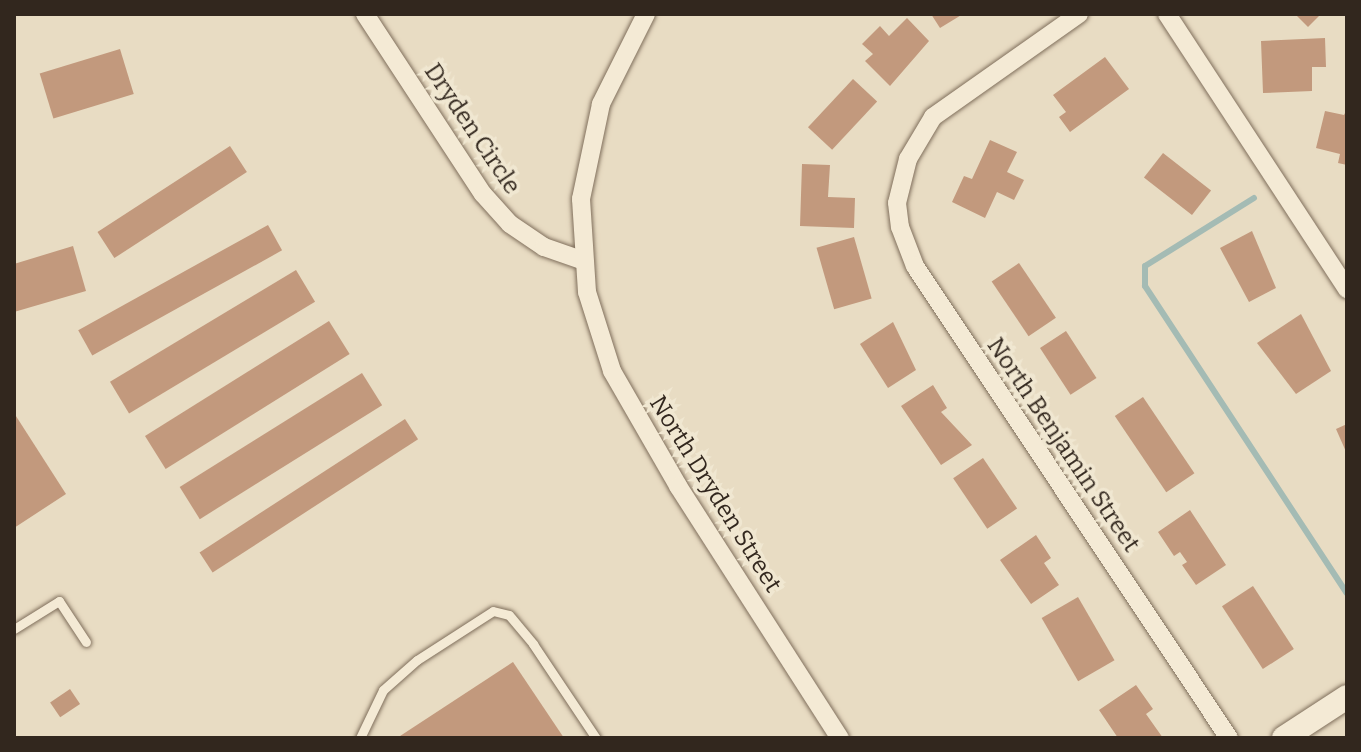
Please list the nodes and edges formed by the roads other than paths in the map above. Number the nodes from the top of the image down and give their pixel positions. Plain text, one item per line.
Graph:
1 (365, 14) edge
2 (646, 14) edge
3 (1079, 14) edge
4 (1167, 14) edge
5 (584, 261) junction
6 (1346, 284) edge
7 (14, 629) edge
8 (86, 642) dead end
9 (1347, 697) edge
10 (360, 738) edge
11 (596, 738) edge
12 (840, 738) edge
13 (1229, 738) edge
14 (1284, 738) edge

1 - 5 street, Dryden Circle
2 - 5 street
3 - 13 street, North Benjamin Street
4 - 6 street
5 - 12 street, North Dryden Street
7 - 8 lane
9 - 14 main road
10 - 11 lane

